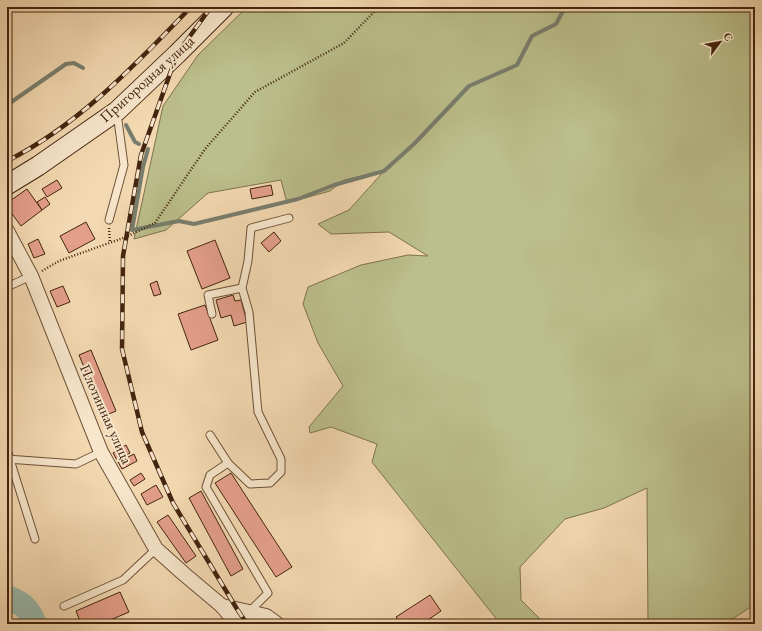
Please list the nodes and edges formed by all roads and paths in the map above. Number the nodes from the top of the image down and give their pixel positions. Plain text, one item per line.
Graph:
1 (224, 7) edge
2 (384, 7) edge
3 (117, 111) junction
4 (7, 185) edge
5 (289, 218) dead end
6 (108, 220) dead end
7 (7, 231) edge
8 (31, 276) junction
9 (7, 288) edge
10 (242, 288) junction
11 (212, 314) dead end
12 (210, 435) dead end
13 (7, 450) edge
14 (101, 452) junction
15 (9, 459) edge
16 (228, 462) junction
17 (35, 539) dead end
18 (156, 549) junction
19 (64, 606) dead end
20 (222, 606) junction
21 (249, 612) junction
22 (237, 624) edge
23 (277, 624) edge

1 - 3 main road, Пригородная улица
2 - 8 path
3 - 4 main road, Пригородная улица
3 - 6 lane
5 - 10 lane
7 - 8 street, Плотинная улица
8 - 9 lane
8 - 14 street, Плотинная улица
10 - 11 lane
10 - 16 lane
12 - 16 lane
13 - 15 lane
14 - 15 lane
14 - 18 street, Плотинная улица
15 - 17 lane
16 - 21 lane
18 - 19 lane
18 - 20 street, Плотинная улица
20 - 21 street
20 - 22 street, Плотинная улица
21 - 23 street

